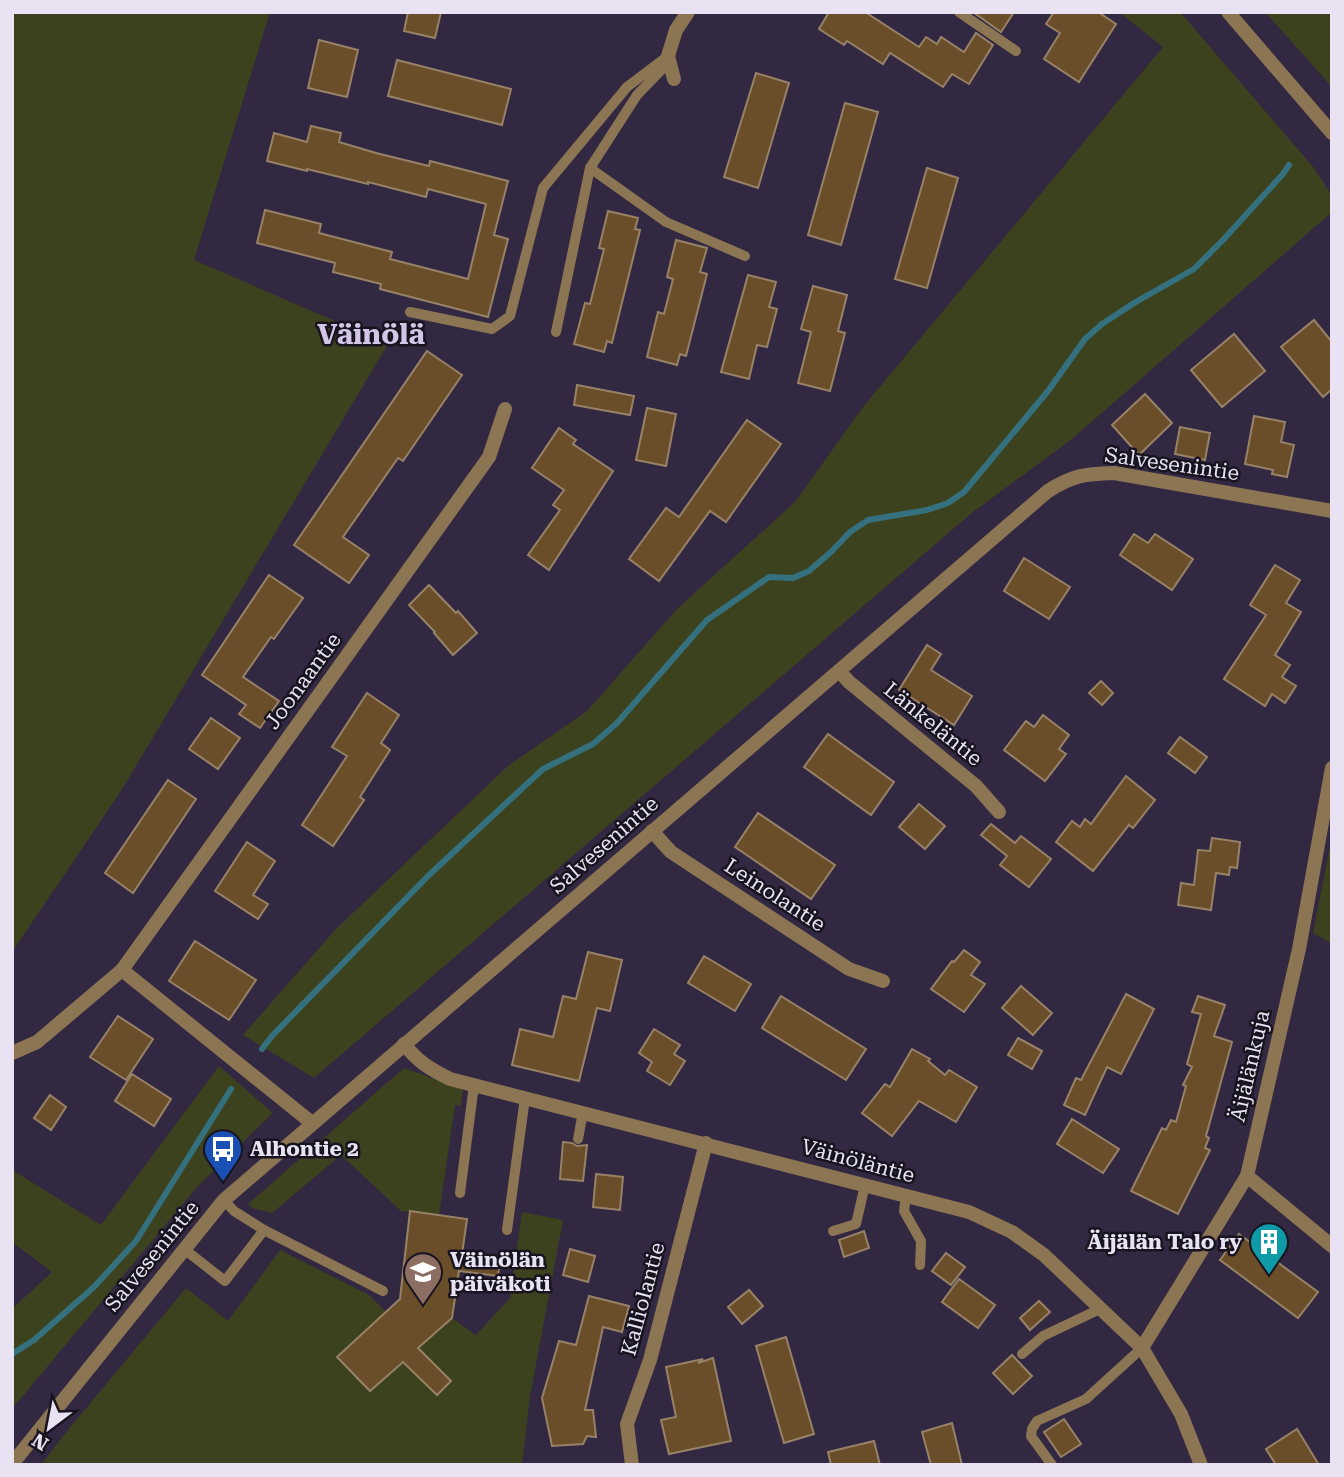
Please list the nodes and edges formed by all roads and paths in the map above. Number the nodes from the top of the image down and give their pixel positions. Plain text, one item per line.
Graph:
1 (688, 12) edge
2 (959, 12) edge
3 (1228, 12) edge
4 (1016, 51) dead end
5 (669, 58) junction
6 (674, 79) dead end
7 (1332, 133) edge
8 (590, 168) junction
9 (745, 256) dead end
10 (410, 312) dead end
11 (556, 332) dead end
12 (505, 409) dead end
13 (1332, 511) edge
14 (839, 671) junction
15 (1332, 768) edge
16 (999, 812) dead end
17 (652, 831) junction
18 (122, 970) junction
19 (883, 981) dead end
20 (404, 1044) junction
21 (12, 1054) edge
22 (474, 1085) junction
23 (525, 1098) junction
24 (583, 1112) junction
25 (312, 1123) junction
26 (578, 1139) dead end
27 (706, 1143) junction
28 (1247, 1176) junction
29 (865, 1185) junction
30 (460, 1193) dead end
31 (906, 1196) junction
32 (223, 1200) junction
33 (264, 1230) junction
34 (507, 1230) dead end
35 (833, 1231) dead end
36 (1332, 1246) edge
37 (184, 1249) junction
38 (920, 1265) dead end
39 (383, 1291) dead end
40 (1100, 1309) junction
41 (1142, 1348) junction
42 (1022, 1354) dead end
43 (12, 1464) edge
44 (632, 1465) edge
45 (1052, 1465) edge
46 (1201, 1465) edge

1 - 5 street
2 - 4 lane
3 - 7 street
5 - 6 street
5 - 8 lane
5 - 10 lane
8 - 9 lane
8 - 11 lane
12 - 18 street, Joonaantie
13 - 14 street, Salvesenintie
14 - 16 street, Länkeläntie
14 - 17 street, Salvesenintie
15 - 28 street, Äijälänkuja
17 - 19 street, Leinolantie
17 - 20 street, Salvesenintie
18 - 21 street, Joonaantie
18 - 25 street
20 - 22 street, Väinöläntie
20 - 25 street, Salvesenintie
22 - 23 street, Väinöläntie
22 - 30 lane
23 - 24 street, Väinöläntie
23 - 34 lane
24 - 26 lane
24 - 27 street, Väinöläntie
25 - 32 street, Salvesenintie
27 - 29 street, Väinöläntie
27 - 44 street, Kalliolantie
28 - 36 street
28 - 41 street, Äijälänkuja
29 - 31 street, Väinöläntie
29 - 35 lane
31 - 38 lane
31 - 40 street, Väinöläntie
32 - 33 lane
32 - 37 street, Salvesenintie
33 - 37 lane
33 - 39 lane
37 - 43 street, Salvesenintie
40 - 41 street, Väinöläntie
40 - 42 lane
41 - 45 lane
41 - 46 street, Väinöläntie

